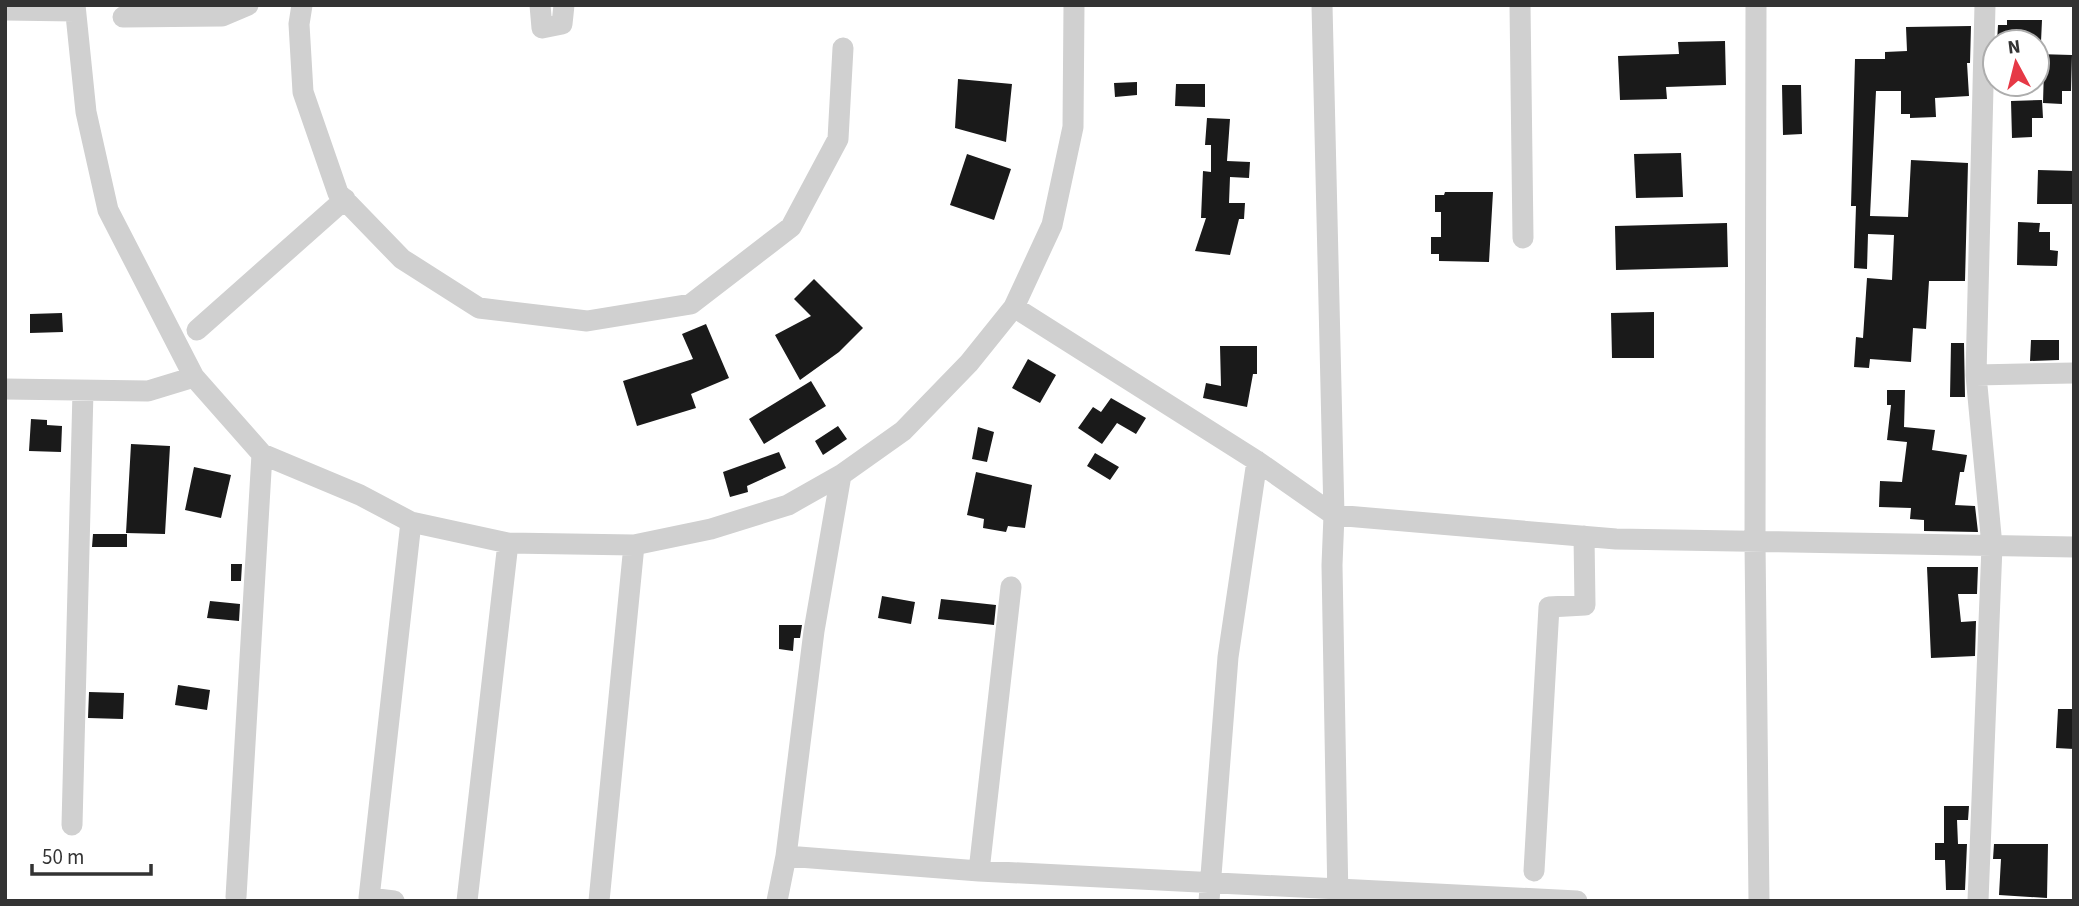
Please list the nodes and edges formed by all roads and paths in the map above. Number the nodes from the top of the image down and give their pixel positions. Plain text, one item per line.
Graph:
1 (248, 5) edge
2 (302, 5) edge
3 (540, 5) edge
4 (564, 5) edge
5 (1074, 5) edge
6 (1322, 5) edge
7 (1520, 5) edge
8 (1756, 5) edge
9 (1985, 5) edge
10 (75, 8) edge
11 (5, 10) edge
12 (123, 17) dead end
13 (843, 48) dead end
14 (345, 200) junction
15 (1523, 238) dead end
16 (1014, 307) junction
17 (197, 330) dead end
18 (2074, 373) edge
19 (1976, 375) junction
20 (194, 377) junction
21 (5, 389) edge
22 (83, 391) junction
23 (262, 454) junction
24 (1257, 461) junction
25 (841, 475) junction
26 (1334, 515) junction
27 (411, 522) junction
28 (1584, 536) junction
29 (1755, 542) junction
30 (508, 543) junction
31 (634, 545) junction
32 (1992, 546) junction
33 (2074, 547) edge
34 (1011, 587) dead end
35 (72, 825) dead end
36 (786, 856) junction
37 (979, 871) junction
38 (1535, 871) dead end
39 (1209, 892) edge
40 (1338, 896) edge
41 (236, 897) dead end
42 (1529, 899) edge
43 (394, 901) edge
44 (467, 901) edge
45 (599, 901) edge
46 (777, 901) edge
47 (1577, 901) edge
48 (1759, 901) edge
49 (1978, 901) edge

1 - 12 street
2 - 14 street
3 - 4 street
5 - 16 street
6 - 26 street
7 - 15 street
8 - 29 street
9 - 19 street
10 - 11 street
10 - 20 street
13 - 14 street
14 - 17 street
16 - 24 street
16 - 25 street
18 - 19 street
19 - 32 street
20 - 22 street
20 - 23 street
21 - 22 street
22 - 35 street
23 - 27 street
23 - 41 street
24 - 26 street
24 - 39 street
25 - 31 street
25 - 36 street
26 - 28 street
26 - 40 street
27 - 30 street
27 - 43 street
28 - 29 street
28 - 38 street
29 - 32 street
29 - 48 street
30 - 31 street
30 - 44 street
31 - 45 street
32 - 33 street
32 - 49 street
34 - 37 street
36 - 37 street
36 - 46 street
37 - 39 street
39 - 40 street
40 - 42 street
42 - 47 street

